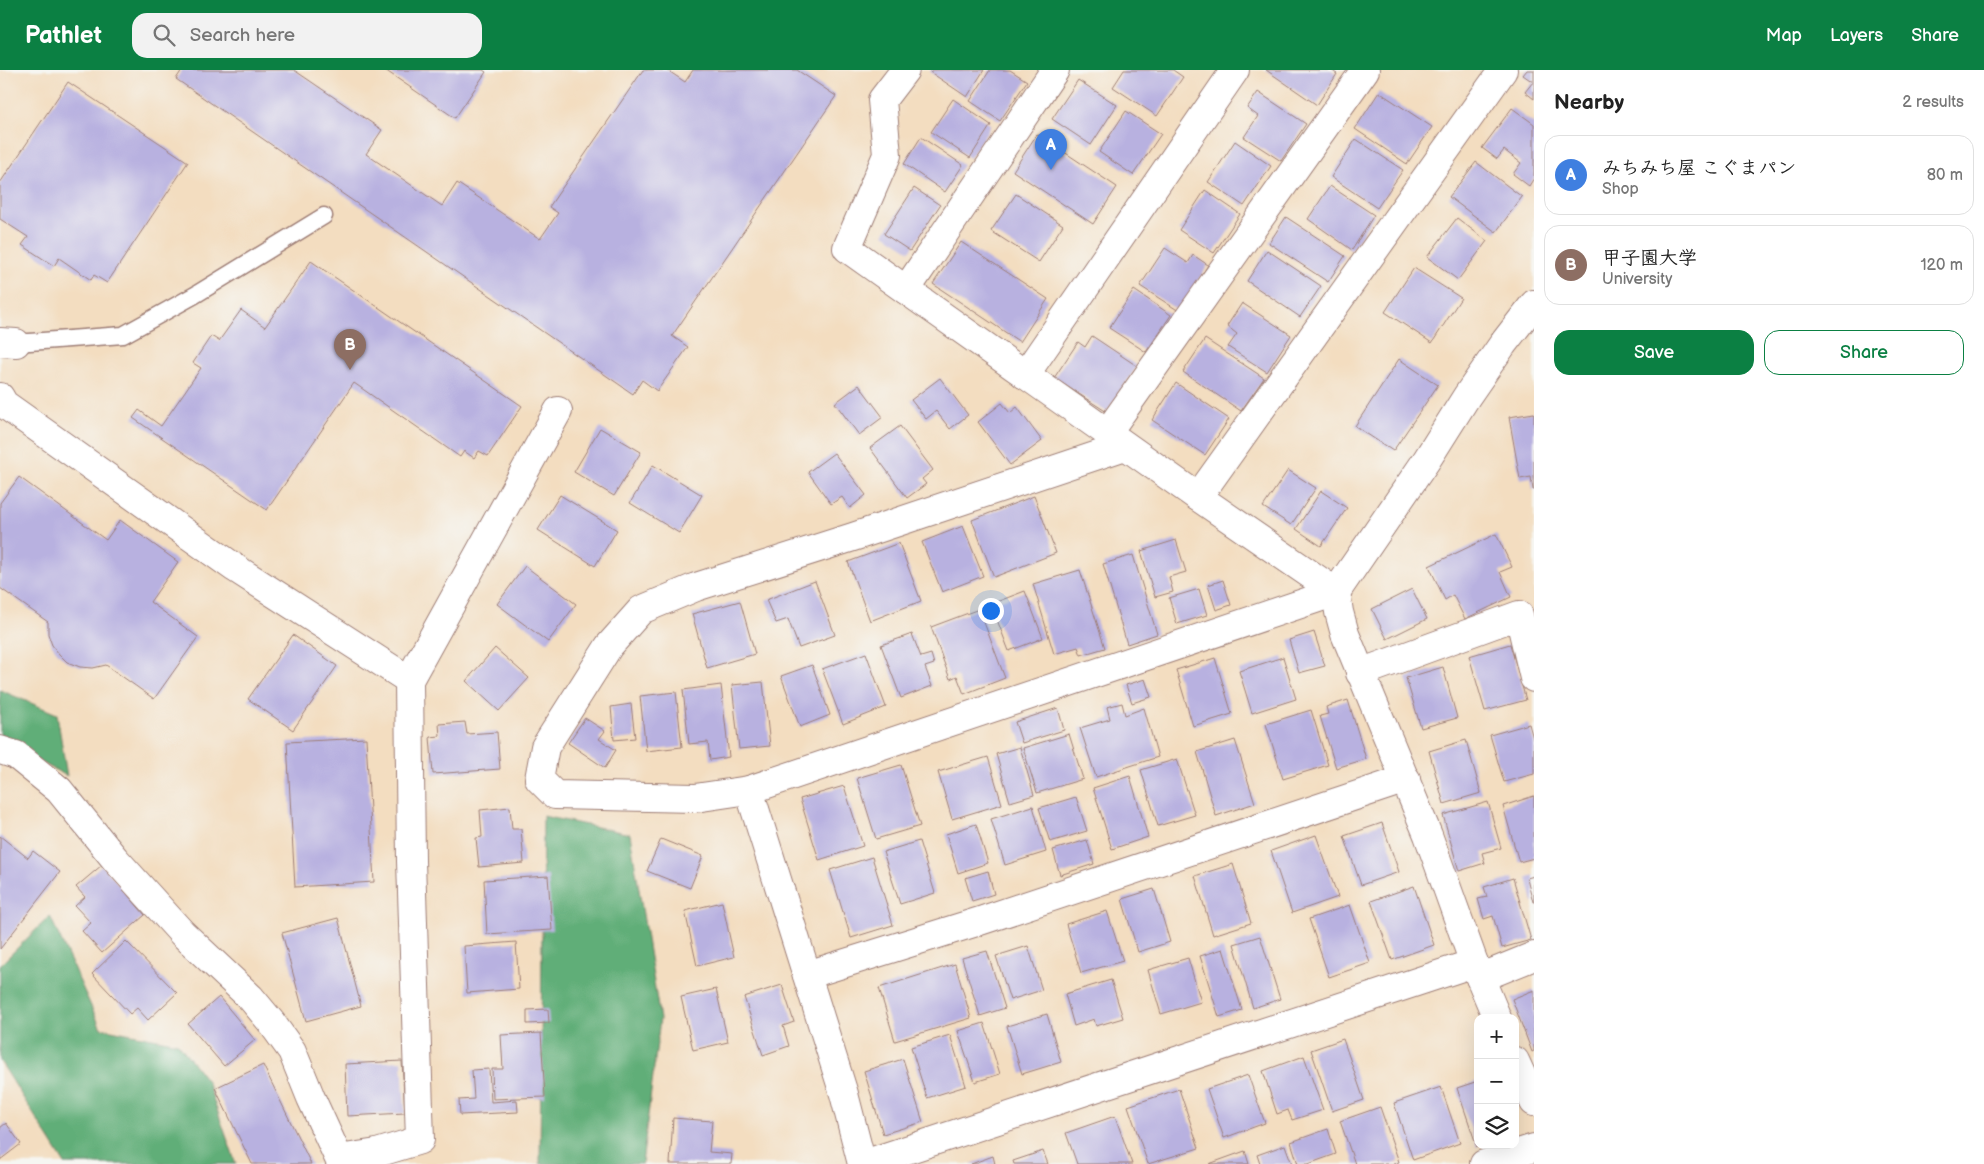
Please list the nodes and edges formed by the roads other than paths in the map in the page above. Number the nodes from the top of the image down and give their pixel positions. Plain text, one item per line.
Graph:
1 (905, 70) edge
2 (1055, 70) edge
3 (1236, 70) edge
4 (1365, 70) edge
5 (1503, 70) edge
6 (324, 216) dead end
7 (906, 290) junction
8 (1534, 304) edge
9 (8, 342) edge
10 (1025, 375) junction
11 (0, 397) edge
12 (558, 411) dead end
13 (1116, 439) junction
14 (1198, 497) junction
15 (1336, 592) junction
16 (1360, 673) junction
17 (1534, 678) edge
18 (409, 680) junction
19 (0, 750) edge
20 (1406, 779) junction
21 (750, 790) junction
22 (1534, 956) edge
23 (1477, 970) junction
24 (807, 975) junction
25 (1495, 1014) edge
26 (1519, 1070) edge
27 (1534, 1102) edge
28 (1534, 1148) edge
29 (863, 1164) edge
30 (1484, 1164) edge

1 - 7 street
2 - 7 street
3 - 10 street
4 - 13 street
5 - 14 street
6 - 9 lane
7 - 10 street
8 - 15 street
10 - 13 street
11 - 18 street
12 - 18 street
13 - 14 street
13 - 21 street
14 - 15 street
15 - 16 street
15 - 21 street
16 - 17 street
16 - 20 street
18 - 19 street
20 - 23 street
20 - 24 street
21 - 24 street
22 - 23 street
23 - 25 street
23 - 29 street
24 - 29 street
26 - 27 street
28 - 30 street

